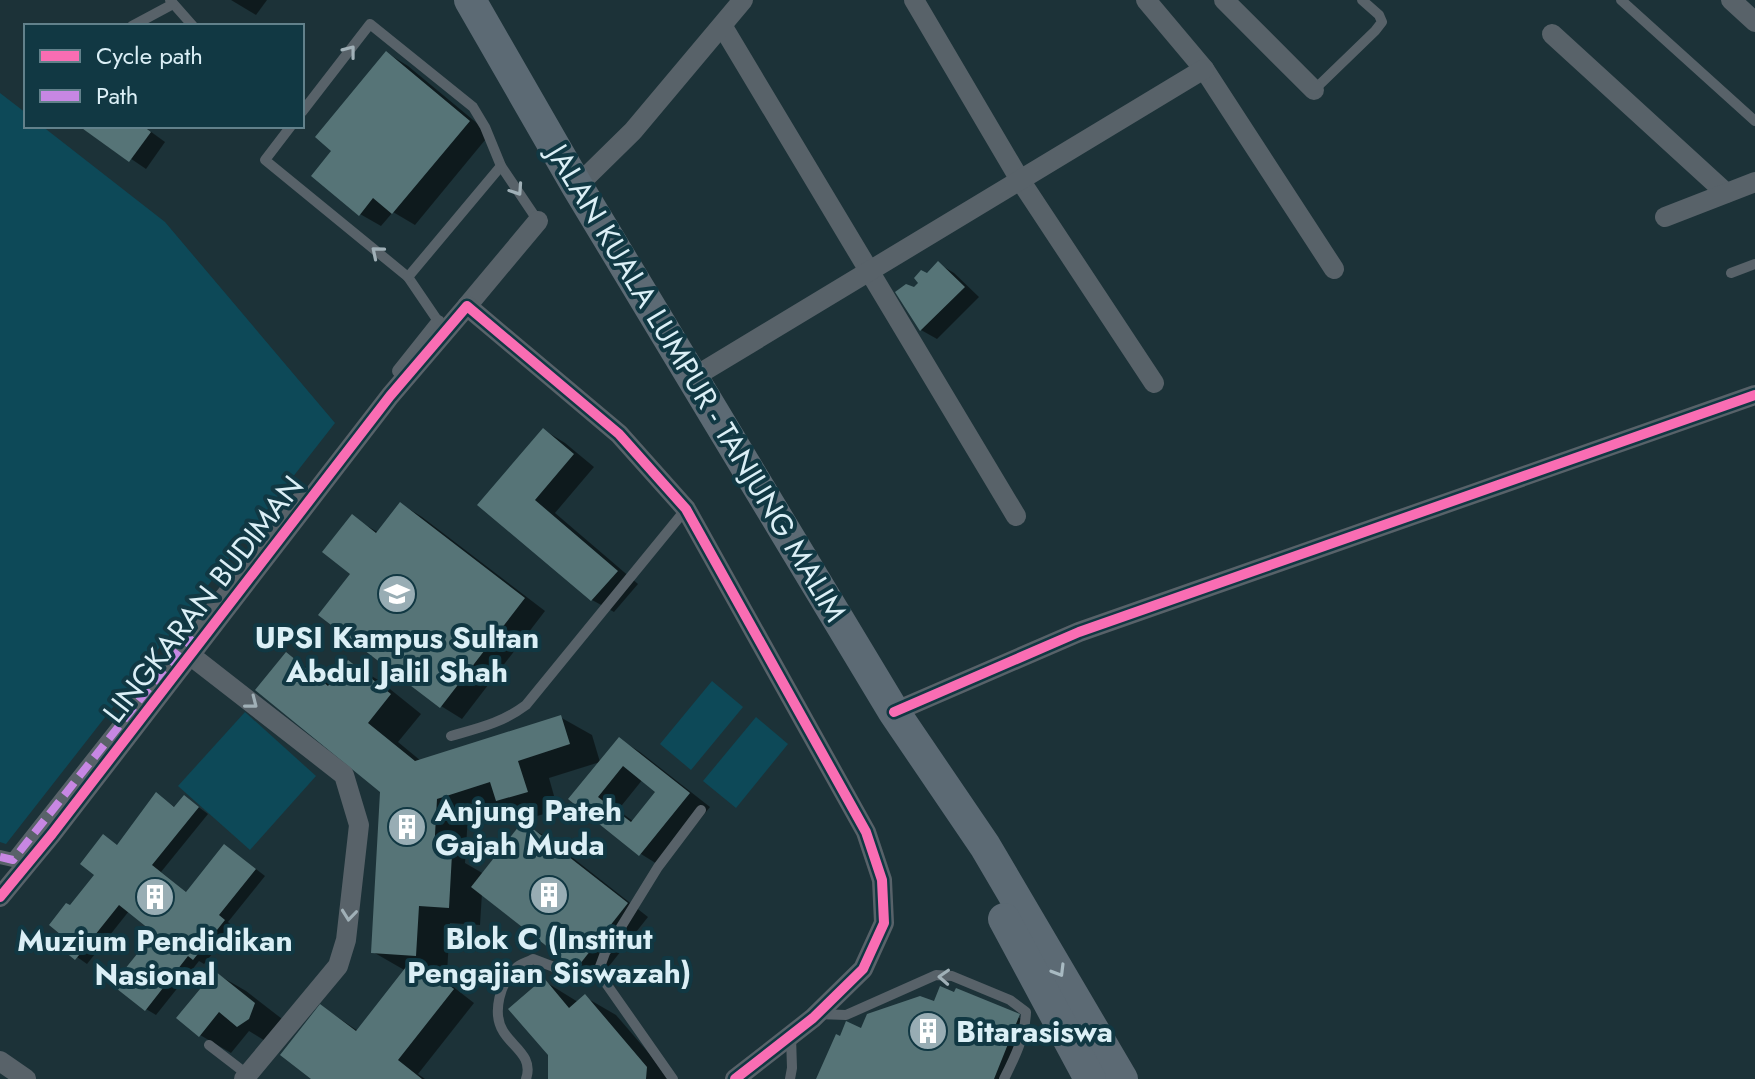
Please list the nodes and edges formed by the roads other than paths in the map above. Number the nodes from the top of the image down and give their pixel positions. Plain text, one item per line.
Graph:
1 (470, 0) edge
2 (743, 0) edge
3 (914, 0) edge
4 (1146, 0) edge
5 (1224, 0) edge
6 (1362, 0) edge
7 (1621, 0) edge
8 (1731, 0) edge
9 (172, 2) edge
10 (1755, 22) edge
11 (135, 24) edge
12 (191, 24) edge
13 (723, 27) junction
14 (1552, 34) dead end
15 (1204, 69) junction
16 (1314, 90) joint
17 (304, 109) edge
18 (1755, 121) edge
19 (289, 128) edge
20 (501, 166) junction
21 (1020, 180) junction
22 (1755, 182) edge
23 (577, 186) junction
24 (1726, 193) junction
25 (1665, 217) dead end
26 (538, 221) joint
27 (1755, 264) edge
28 (1334, 269) dead end
29 (871, 271) junction
30 (1731, 273) dead end
31 (408, 277) junction
32 (467, 306) junction
33 (442, 327) junction
34 (694, 377) junction
35 (1154, 383) dead end
36 (1755, 395) edge
37 (686, 509) junction
38 (1016, 516) dead end
39 (190, 655) junction
40 (894, 712) junction
41 (451, 736) dead end
42 (929, 761) junction
43 (701, 810) dead end
44 (0, 857) edge
45 (2, 891) edge
46 (598, 972) junction
47 (817, 1014) junction
48 (791, 1035) junction
49 (209, 1045) dead end
50 (0, 1061) edge
51 (246, 1077) edge
52 (26, 1079) edge
53 (526, 1079) edge
54 (673, 1079) edge
55 (735, 1079) edge
56 (790, 1079) edge
57 (1004, 1079) edge
58 (1090, 1079) edge
59 (1122, 1079) edge

1 - 23 main road, JALAN KUALA LUMPUR - TANJUNG MALIM
2 - 13 street
3 - 21 street
4 - 15 street
5 - 16 street
6 - 16 lane
7 - 18 lane
8 - 10 street
9 - 11 lane
9 - 12 lane
13 - 23 street
13 - 29 street
14 - 24 street
15 - 21 street
15 - 28 street
17 -> 20 lane
31 -> 19 lane
20 -> 26 lane
20 - 31 lane
21 - 29 street
21 - 35 street
22 - 24 street
23 - 34 main road, JALAN KUALA LUMPUR - TANJUNG MALIM
24 - 25 street
26 - 32 street, LINGKARAN BUDIMAN
27 - 30 lane
29 - 34 street
29 - 38 street
31 - 33 lane
32 - 33 street, LINGKARAN BUDIMAN
32 - 37 street
33 - 39 street, LINGKARAN BUDIMAN
33 - 44 street
34 - 40 main road, JALAN KUALA LUMPUR - TANJUNG MALIM
36 - 40 street
37 - 41 lane
37 - 47 street
39 - 45 street, LINGKARAN BUDIMAN
39 -> 51 street
40 - 42 main road, JALAN KUALA LUMPUR - TANJUNG MALIM
42 - 58 main road, JALAN KUALA LUMPUR - TANJUNG MALIM
42 -> 59 main road, JALAN KUALA LUMPUR - TANJUNG MALIM
43 - 46 lane
46 - 53 lane
46 - 54 lane
47 - 48 street
57 -> 47 lane
48 - 55 street
48 - 56 lane
49 - 51 lane
50 - 52 street

